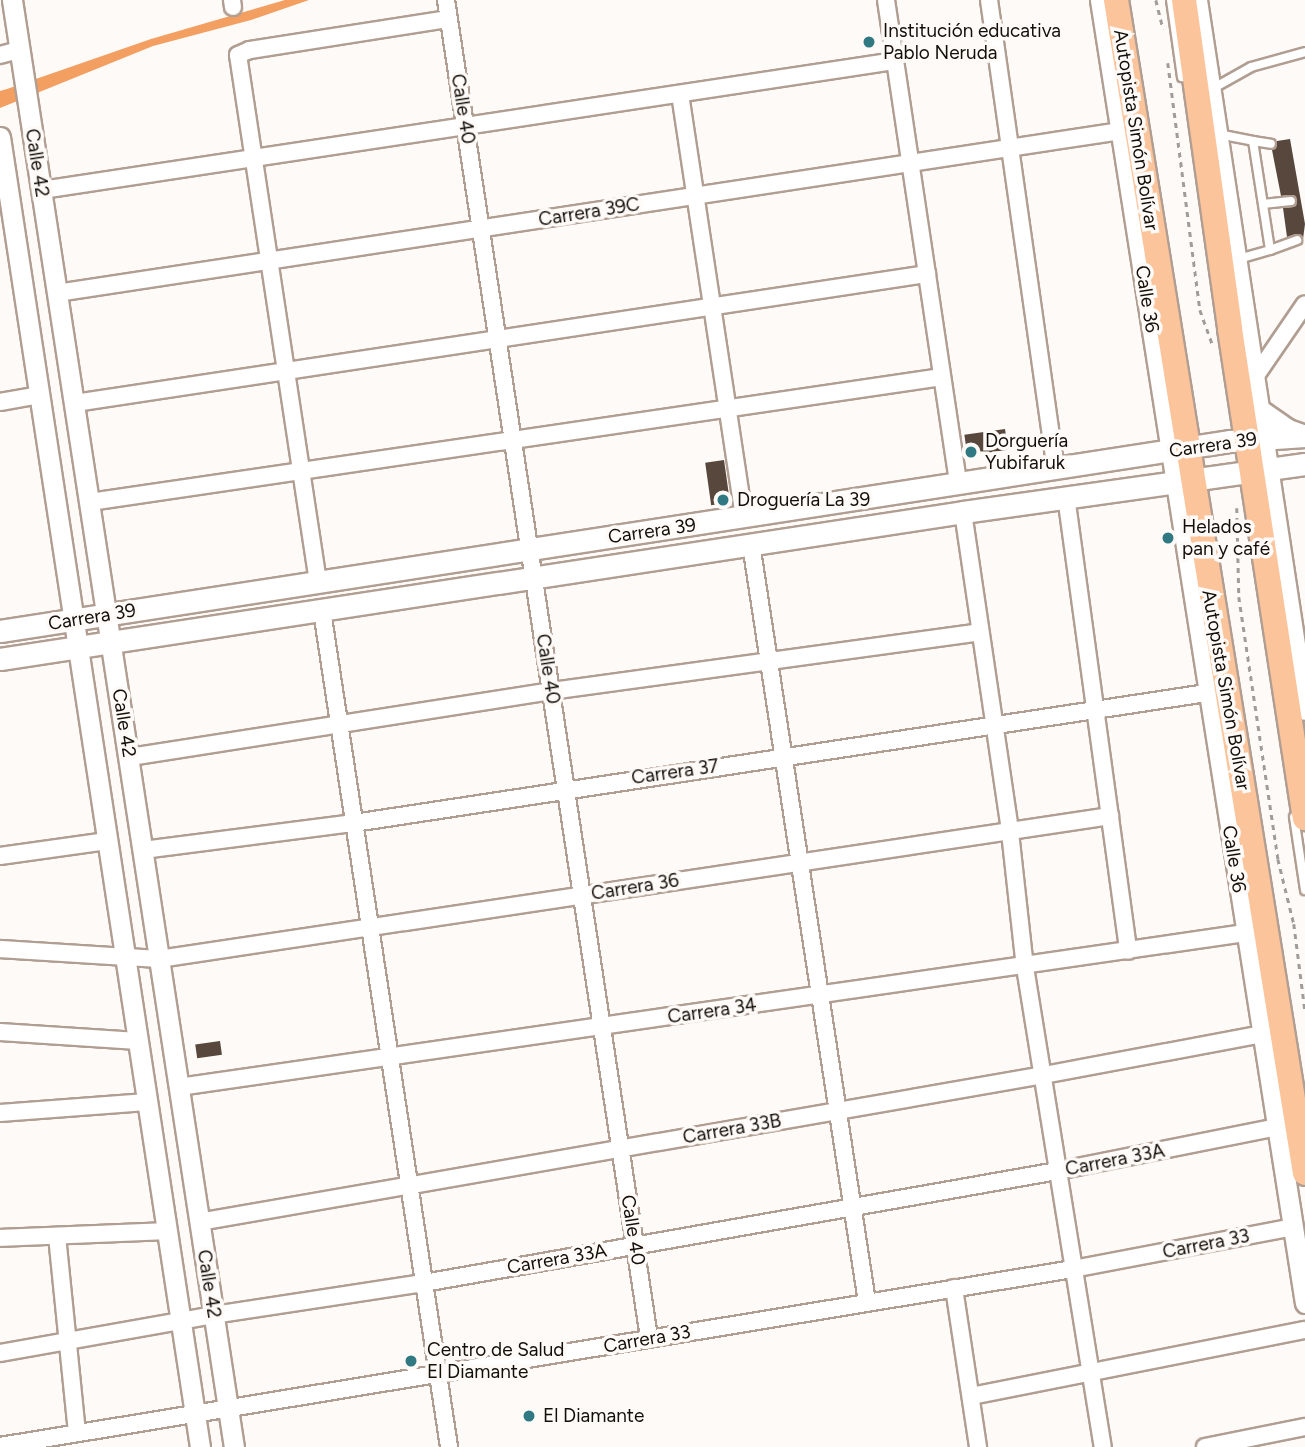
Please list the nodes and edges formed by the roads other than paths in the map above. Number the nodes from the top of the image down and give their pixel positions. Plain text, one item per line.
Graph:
1 (12, 0) edge
2 (446, 0) edge
3 (886, 0) edge
4 (989, 0) edge
5 (1100, 0) edge
6 (1116, 0) edge
7 (1126, 0) edge
8 (1187, 1) edge
9 (449, 19) junction
10 (19, 50) junction
11 (1305, 52) edge
12 (0, 55) edge
13 (895, 61) junction
14 (1184, 87) dead end
15 (1212, 89) junction
16 (680, 94) junction
17 (466, 126) junction
18 (1121, 131) junction
19 (1218, 134) junction
20 (0, 140) edge
21 (1253, 141) junction
22 (1271, 144) dead end
23 (1010, 148) junction
24 (253, 158) junction
25 (910, 163) junction
26 (42, 190) junction
27 (695, 195) junction
28 (1291, 200) dead end
29 (1264, 204) junction
30 (481, 228) junction
31 (1297, 240) dead end
32 (1270, 250) junction
33 (1236, 260) junction
34 (269, 261) junction
35 (927, 274) junction
36 (57, 293) junction
37 (1216, 304) dead end
38 (1305, 304) edge
39 (712, 306) junction
40 (498, 339) junction
41 (1162, 343) junction
42 (286, 372) junction
43 (942, 377) junction
44 (1247, 384) junction
45 (40, 395) junction
46 (0, 402) edge
47 (75, 403) junction
48 (727, 409) junction
49 (1259, 410) junction
50 (1305, 435) edge
51 (513, 440) junction
52 (1249, 440) junction
53 (1184, 448) junction
54 (1305, 464) edge
55 (1056, 468) junction
56 (1248, 471) junction
57 (301, 472) junction
58 (1189, 478) junction
59 (958, 483) junction
60 (1066, 496) junction
61 (90, 502) junction
62 (962, 512) junction
63 (744, 517) junction
64 (751, 544) junction
65 (530, 549) junction
66 (534, 578) junction
67 (318, 582) junction
68 (1203, 601) junction
69 (322, 611) junction
70 (107, 614) junction
71 (73, 620) junction
72 (0, 631) edge
73 (979, 632) junction
74 (112, 642) junction
75 (77, 647) junction
76 (0, 659) edge
77 (769, 660) junction
78 (551, 691) junction
79 (1207, 693) junction
80 (1305, 710) edge
81 (1096, 712) junction
82 (339, 724) junction
83 (994, 726) junction
84 (130, 757) junction
85 (784, 757) junction
86 (566, 788) junction
87 (1110, 816) junction
88 (1305, 818) edge
89 (354, 822) junction
90 (1010, 832) junction
91 (107, 841) junction
92 (143, 850) junction
93 (0, 856) edge
94 (1265, 862) dead end
95 (800, 863) junction
96 (1305, 890) edge
97 (582, 895) junction
98 (370, 928) junction
99 (1245, 933) junction
100 (0, 949) edge
101 (1128, 951) junction
102 (125, 957) junction
103 (159, 959) junction
104 (1025, 967) junction
105 (1286, 990) dead end
106 (820, 995) junction
107 (602, 1026) junction
108 (0, 1032) edge
109 (1263, 1034) junction
110 (138, 1041) junction
111 (390, 1058) junction
112 (1044, 1075) junction
113 (179, 1087) junction
114 (147, 1102) junction
115 (1305, 1108) edge
116 (838, 1111) junction
117 (0, 1113) edge
118 (1278, 1127) junction
119 (621, 1149) junction
120 (1057, 1171) junction
121 (1305, 1172) edge
122 (409, 1186) junction
123 (852, 1207) junction
124 (199, 1222) junction
125 (1293, 1227) junction
126 (167, 1231) junction
127 (57, 1236) junction
128 (0, 1238) edge
129 (635, 1245) junction
130 (1073, 1269) junction
131 (424, 1283) junction
132 (954, 1288) junction
133 (867, 1302) junction
134 (1305, 1303) edge
135 (214, 1315) junction
136 (181, 1321) junction
137 (1305, 1329) edge
138 (649, 1338) junction
139 (67, 1341) junction
140 (0, 1353) edge
141 (1090, 1374) junction
142 (438, 1375) junction
143 (971, 1396) junction
144 (228, 1408) junction
145 (195, 1413) junction
146 (1305, 1427) edge
147 (77, 1433) junction
148 (44, 1443) edge
149 (0, 1446) edge
150 (200, 1447) edge
151 (234, 1447) edge
152 (449, 1447) edge
153 (978, 1447) edge
154 (1102, 1447) edge
155 (1205, 1447) edge

1 - 10 street, Calle 42
2 - 9 street, Calle 40
3 - 13 street
4 - 23 street
5 - 18 street, Calle 36
6 - 41 highway, Autopista Simón Bolívar
7 - 53 lane
8 - 14 lane
8 - 15 street
8 - 44 highway
9 - 17 street, Calle 40
9 - 24 street
10 - 12 street
10 - 26 street, Calle 42
11 - 15 lane
13 - 16 street
13 - 25 street
15 - 19 street
16 - 17 street
16 - 27 street
17 - 24 street
17 - 30 street, Calle 40
18 - 23 street, Carrera 39C
18 - 41 street, Calle 36
19 - 21 lane
19 - 33 street
20 - 45 street, Calle 42
21 - 22 lane
21 - 29 lane
23 - 25 street, Carrera 39C
23 - 55 street
24 - 26 street
24 - 34 street
25 - 27 street, Carrera 39C
25 - 35 street
26 - 36 street, Calle 42
27 - 30 street, Carrera 39C
27 - 39 street
28 - 29 lane
29 - 32 lane
30 - 34 street, Carrera 39C
30 - 40 street, Calle 40
31 - 32 lane
32 - 33 lane
33 - 44 street
34 - 36 street, Carrera 39C
34 - 42 street
35 - 39 street
35 - 43 street
36 - 47 street, Calle 42
37 - 52 lane
38 - 44 street
39 - 40 street
39 - 48 street
40 - 42 street
40 - 51 street, Calle 40
41 - 53 highway, Autopista Simón Bolívar
42 - 47 street
42 - 57 street
43 - 48 street
43 - 59 street
44 - 49 street
44 - 52 highway
45 - 46 street
45 - 71 street, Calle 42
47 - 61 street, Calle 42
48 - 51 street
48 - 63 street
49 - 50 street
49 - 52 street
50 - 52 main road, Carrera 39
51 - 57 street
51 - 65 street, Calle 40
52 - 53 main road, Carrera 39
52 - 56 highway
53 - 55 main road, Carrera 39
53 - 58 highway, Autopista Simón Bolívar
54 - 56 main road, Carrera 39
55 - 59 main road, Carrera 39
56 - 58 main road, Carrera 39
56 - 80 street
56 - 88 highway
56 - 96 lane
57 - 61 street
57 - 67 street
58 - 60 main road, Carrera 39
58 - 68 highway, Autopista Simón Bolívar
58 - 94 lane
59 - 63 main road, Carrera 39
60 - 62 main road, Carrera 39
60 - 81 street
61 - 70 street, Calle 42
62 - 64 main road, Carrera 39
62 - 73 street
63 - 65 main road, Carrera 39
64 - 66 main road, Carrera 39
64 - 77 street
65 - 66 street, Calle 40
65 - 67 main road, Carrera 39
66 - 69 main road, Carrera 39
66 - 78 street, Calle 40
67 - 70 main road, Carrera 39
68 - 79 street, Calle 36
68 - 121 highway, Autopista Simón Bolívar
69 - 74 main road, Carrera 39
69 - 82 street
70 - 71 main road, Carrera 39
70 - 74 street, Calle 42
71 - 72 main road, Carrera 39
71 - 75 street, Calle 42
73 - 77 street
73 - 83 street
74 - 75 main road, Carrera 39
74 - 84 street, Calle 42
75 - 76 main road, Carrera 39
75 - 91 street, Calle 42
77 - 78 street
77 - 85 street
78 - 82 street
78 - 86 street, Calle 40
79 - 81 street, Carrera 37
79 - 99 street, Calle 36
81 - 83 street, Carrera 37
81 - 87 street
82 - 84 street
82 - 89 street
83 - 85 street, Carrera 37
83 - 90 street
84 - 92 street, Calle 42
85 - 86 street, Carrera 37
85 - 95 street
86 - 89 street, Carrera 37
86 - 97 street, Calle 40
87 - 90 street, Carrera 36
87 - 101 street
89 - 92 street, Carrera 37
89 - 98 street
90 - 95 street, Carrera 36
90 - 104 street
91 - 93 street
91 - 102 street, Calle 42
92 - 103 street, Calle 42
95 - 97 street, Carrera 36
95 - 106 street
97 - 98 street, Carrera 36
97 - 107 street, Calle 40
98 - 103 street, Carrera 36
98 - 111 street
99 - 101 street, Carrera 34
99 - 109 street, Calle 36
100 - 102 street, Carrera 36
101 - 104 street, Carrera 34
102 - 103 street, Carrera 36
102 - 110 street, Calle 42
103 - 113 street, Calle 42
104 - 106 street, Carrera 34
104 - 112 street
105 - 115 lane
106 - 107 street, Carrera 34
106 - 116 street
107 - 111 street, Carrera 34
107 - 119 street, Calle 40
108 - 110 street
109 - 112 street, Carrera 33B
109 - 118 street, Calle 36
110 - 114 street, Calle 42
111 - 113 street, Carrera 34
111 - 122 street
112 - 116 street, Carrera 33B
112 - 120 street
113 - 124 street, Calle 42
114 - 117 street
114 - 126 street, Calle 42
116 - 119 street, Carrera 33B
116 - 123 street
118 - 120 street, Carrera 33A
118 - 125 street, Calle 36
119 - 122 street, Carrera 33B
119 - 129 street, Calle 40
120 - 123 street, Carrera 33A
120 - 130 street
122 - 124 street, Carrera 33B
122 - 131 street
123 - 129 street, Carrera 33A
123 - 133 street
124 - 135 street, Calle 42
125 - 130 street, Carrera 33
125 - 134 street, Calle 36
126 - 127 street
126 - 136 street, Calle 42
127 - 128 street
127 - 139 street
129 - 131 street, Carrera 33A
129 - 138 street, Calle 40
130 - 132 street, Carrera 33
130 - 141 street
131 - 135 street, Carrera 33A
131 - 142 street
132 - 133 street, Carrera 33
132 - 143 street
133 - 138 street, Carrera 33
135 - 136 street, Carrera 33A
135 - 144 street, Calle 42
136 - 139 street, Carrera 33A
136 - 145 street, Calle 42
137 - 141 street
138 - 142 street, Carrera 33
139 - 140 street, Carrera 33A
139 - 147 street
141 - 143 street
141 - 154 street
142 - 144 street, Carrera 33
142 - 152 street
143 - 153 street
144 - 145 street, Carrera 33
144 - 151 street, Calle 42
145 - 147 street, Carrera 33
145 - 150 street, Calle 42
146 - 155 street
147 - 148 street, Carrera 33
148 - 149 street, Carrera 33

